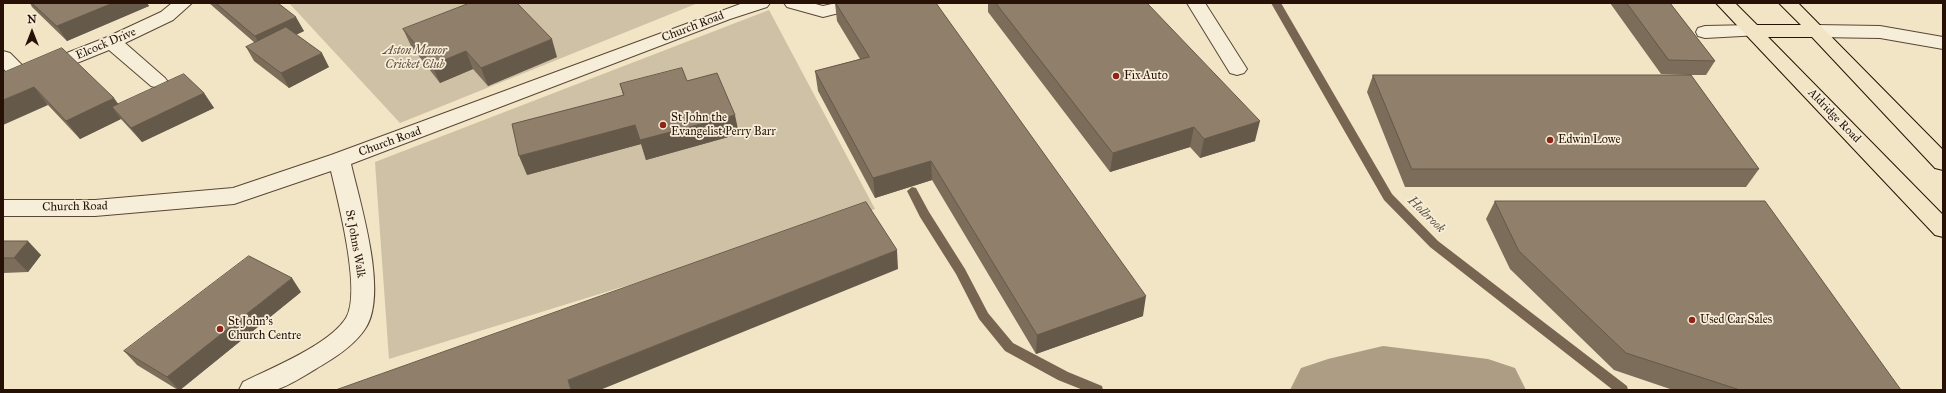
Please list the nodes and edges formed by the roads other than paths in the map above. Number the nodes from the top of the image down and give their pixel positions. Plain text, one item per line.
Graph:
1 (183, 3) edge
2 (761, 3) edge
3 (792, 3) edge
4 (857, 3) edge
5 (1196, 3) edge
6 (1725, 3) edge
7 (1788, 3) edge
8 (1753, 31) junction
9 (1817, 31) junction
10 (1705, 32) dead end
11 (112, 42) junction
12 (1943, 42) edge
13 (3, 57) edge
14 (1237, 69) dead end
15 (23, 78) junction
16 (158, 82) dead end
17 (3, 85) edge
18 (340, 160) junction
19 (1943, 162) edge
20 (3, 208) edge
21 (1943, 229) edge
22 (252, 390) edge

1 - 11 street, Elcock Drive
2 - 18 street, Church Road
3 - 4 street
5 - 14 street
6 - 8 main road, Aldridge Road
7 - 9 main road
8 - 9 main road
8 - 10 street
8 - 21 main road, Aldridge Road
9 - 12 street
9 - 19 main road
11 - 15 street, Elcock Drive
11 - 16 street
13 - 15 street
15 - 17 street, Elcock Drive
18 - 20 street, Church Road
18 - 22 street, St Johns Walk

